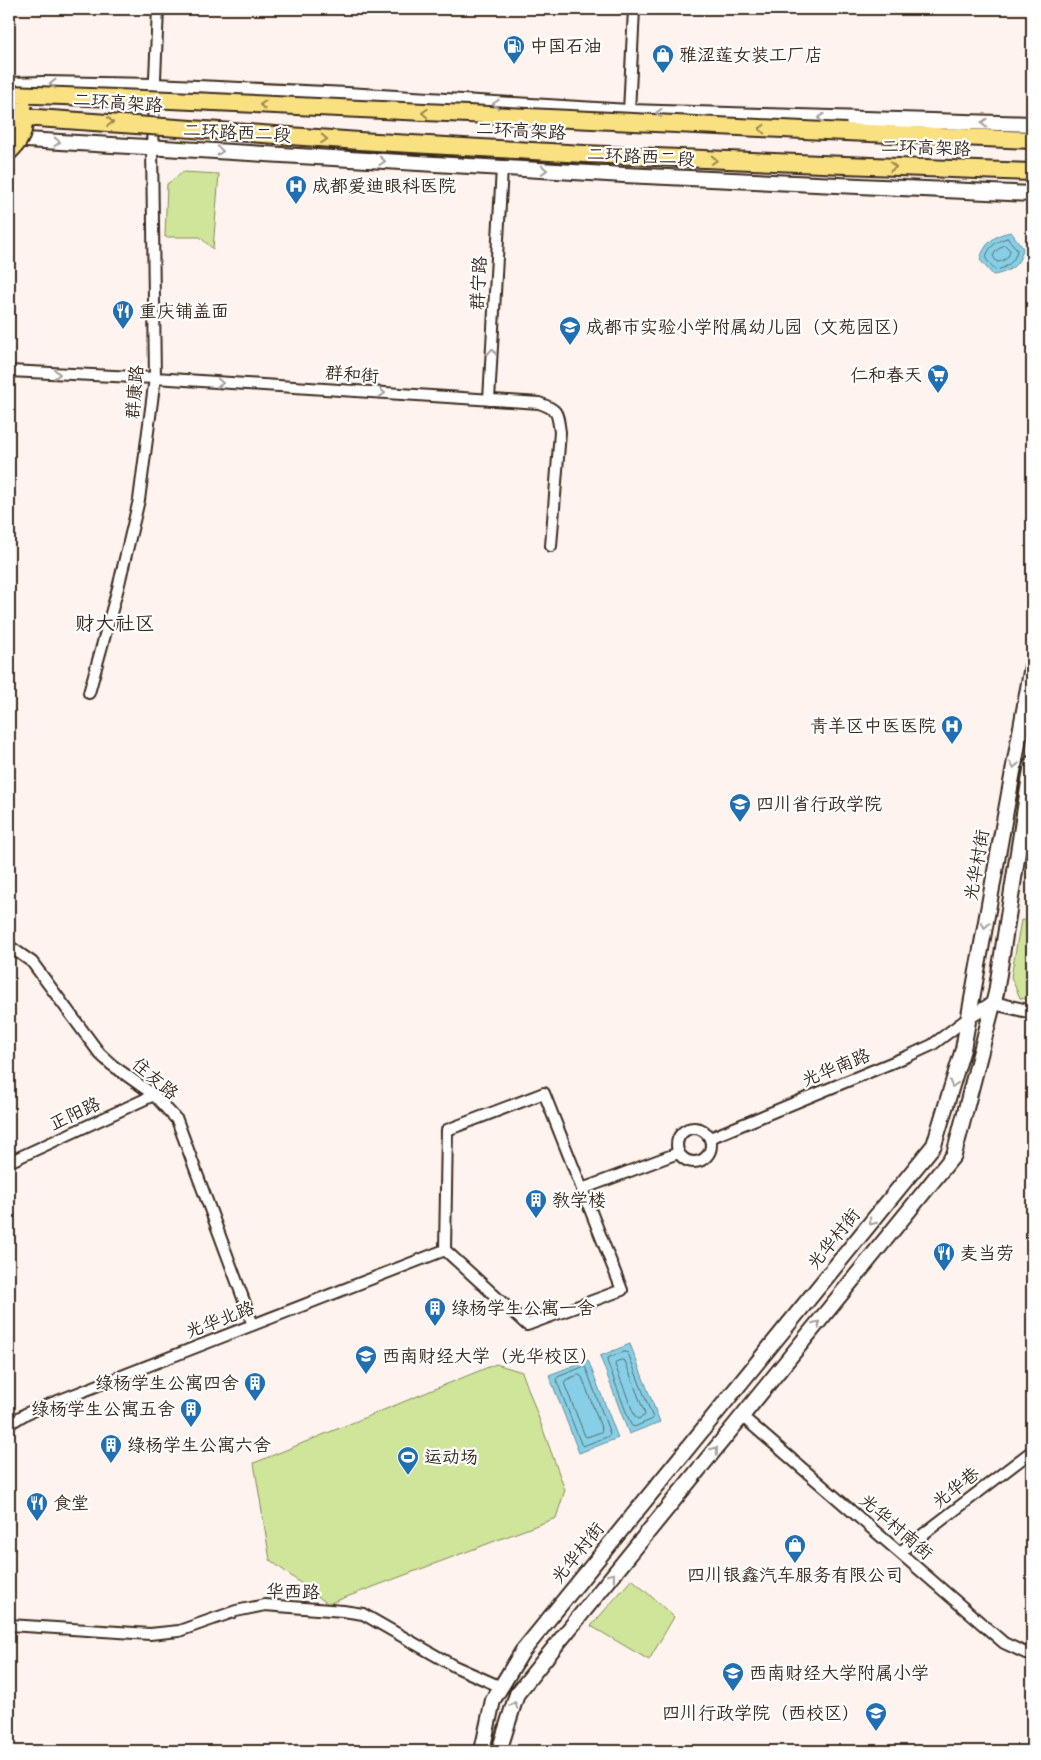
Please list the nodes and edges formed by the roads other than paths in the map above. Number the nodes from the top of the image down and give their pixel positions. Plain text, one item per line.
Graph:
1 (158, 9) edge
2 (634, 9) edge
3 (9, 85) edge
4 (154, 86) junction
5 (9, 92) edge
6 (629, 112) junction
7 (9, 116) edge
8 (1032, 124) edge
9 (9, 139) edge
10 (1032, 140) edge
11 (152, 147) junction
12 (9, 152) edge
13 (502, 168) junction
14 (1032, 172) edge
15 (1032, 194) edge
16 (9, 371) edge
17 (155, 378) junction
18 (489, 400) junction
19 (551, 546) dead end
20 (1032, 666) edge
21 (89, 693) dead end
22 (1032, 763) edge
23 (9, 946) edge
24 (993, 1003) junction
25 (1032, 1012) edge
26 (968, 1018) junction
27 (154, 1096) junction
28 (710, 1138) junction
29 (678, 1153) junction
30 (9, 1162) edge
31 (582, 1189) junction
32 (445, 1250) junction
33 (253, 1325) junction
34 (742, 1416) junction
35 (9, 1424) edge
36 (1032, 1451) edge
37 (900, 1552) junction
38 (9, 1625) edge
39 (1032, 1656) edge
40 (502, 1686) junction
41 (482, 1751) edge
42 (499, 1751) edge

1 - 4 street, 群康路
2 - 6 street
4 -> 3 main road
6 -> 4 main road
4 - 11 street, 群康路
10 -> 5 highway, 二环高架路, bridge
5 - 12 highway, bridge
8 -> 6 main road
7 -> 14 highway, 二环高架路, bridge
9 -> 11 main road, 二环路西二段
11 -> 13 main road, 二环路西二段
11 - 17 street, 群康路
13 -> 15 main road, 二环路西二段
18 -> 13 street, 群宁路
16 -> 17 street, 群和街
17 -> 18 street, 群和街
17 - 21 street, 群康路
18 - 19 street, 群和街
20 -> 26 main road, 光华村街
22 - 24 main road
23 - 27 street, 住友路
24 - 25 street
24 - 26 street
34 -> 24 main road
26 - 28 street, 光华南路
26 -> 40 main road, 光华村街
27 - 30 street, 正阳路
27 - 33 street, 住友路
28 - 29 street
28 - 29 street
29 - 31 street
31 - 32 street
31 - 32 street
32 - 33 street, 光华北路
33 - 35 street, 光华北路
34 - 37 street, 光华村南街
42 -> 34 main road
36 - 37 street, 光华巷
37 - 39 street, 光华村南街
38 - 40 street, 华西路
40 - 41 main road, 光华村街

